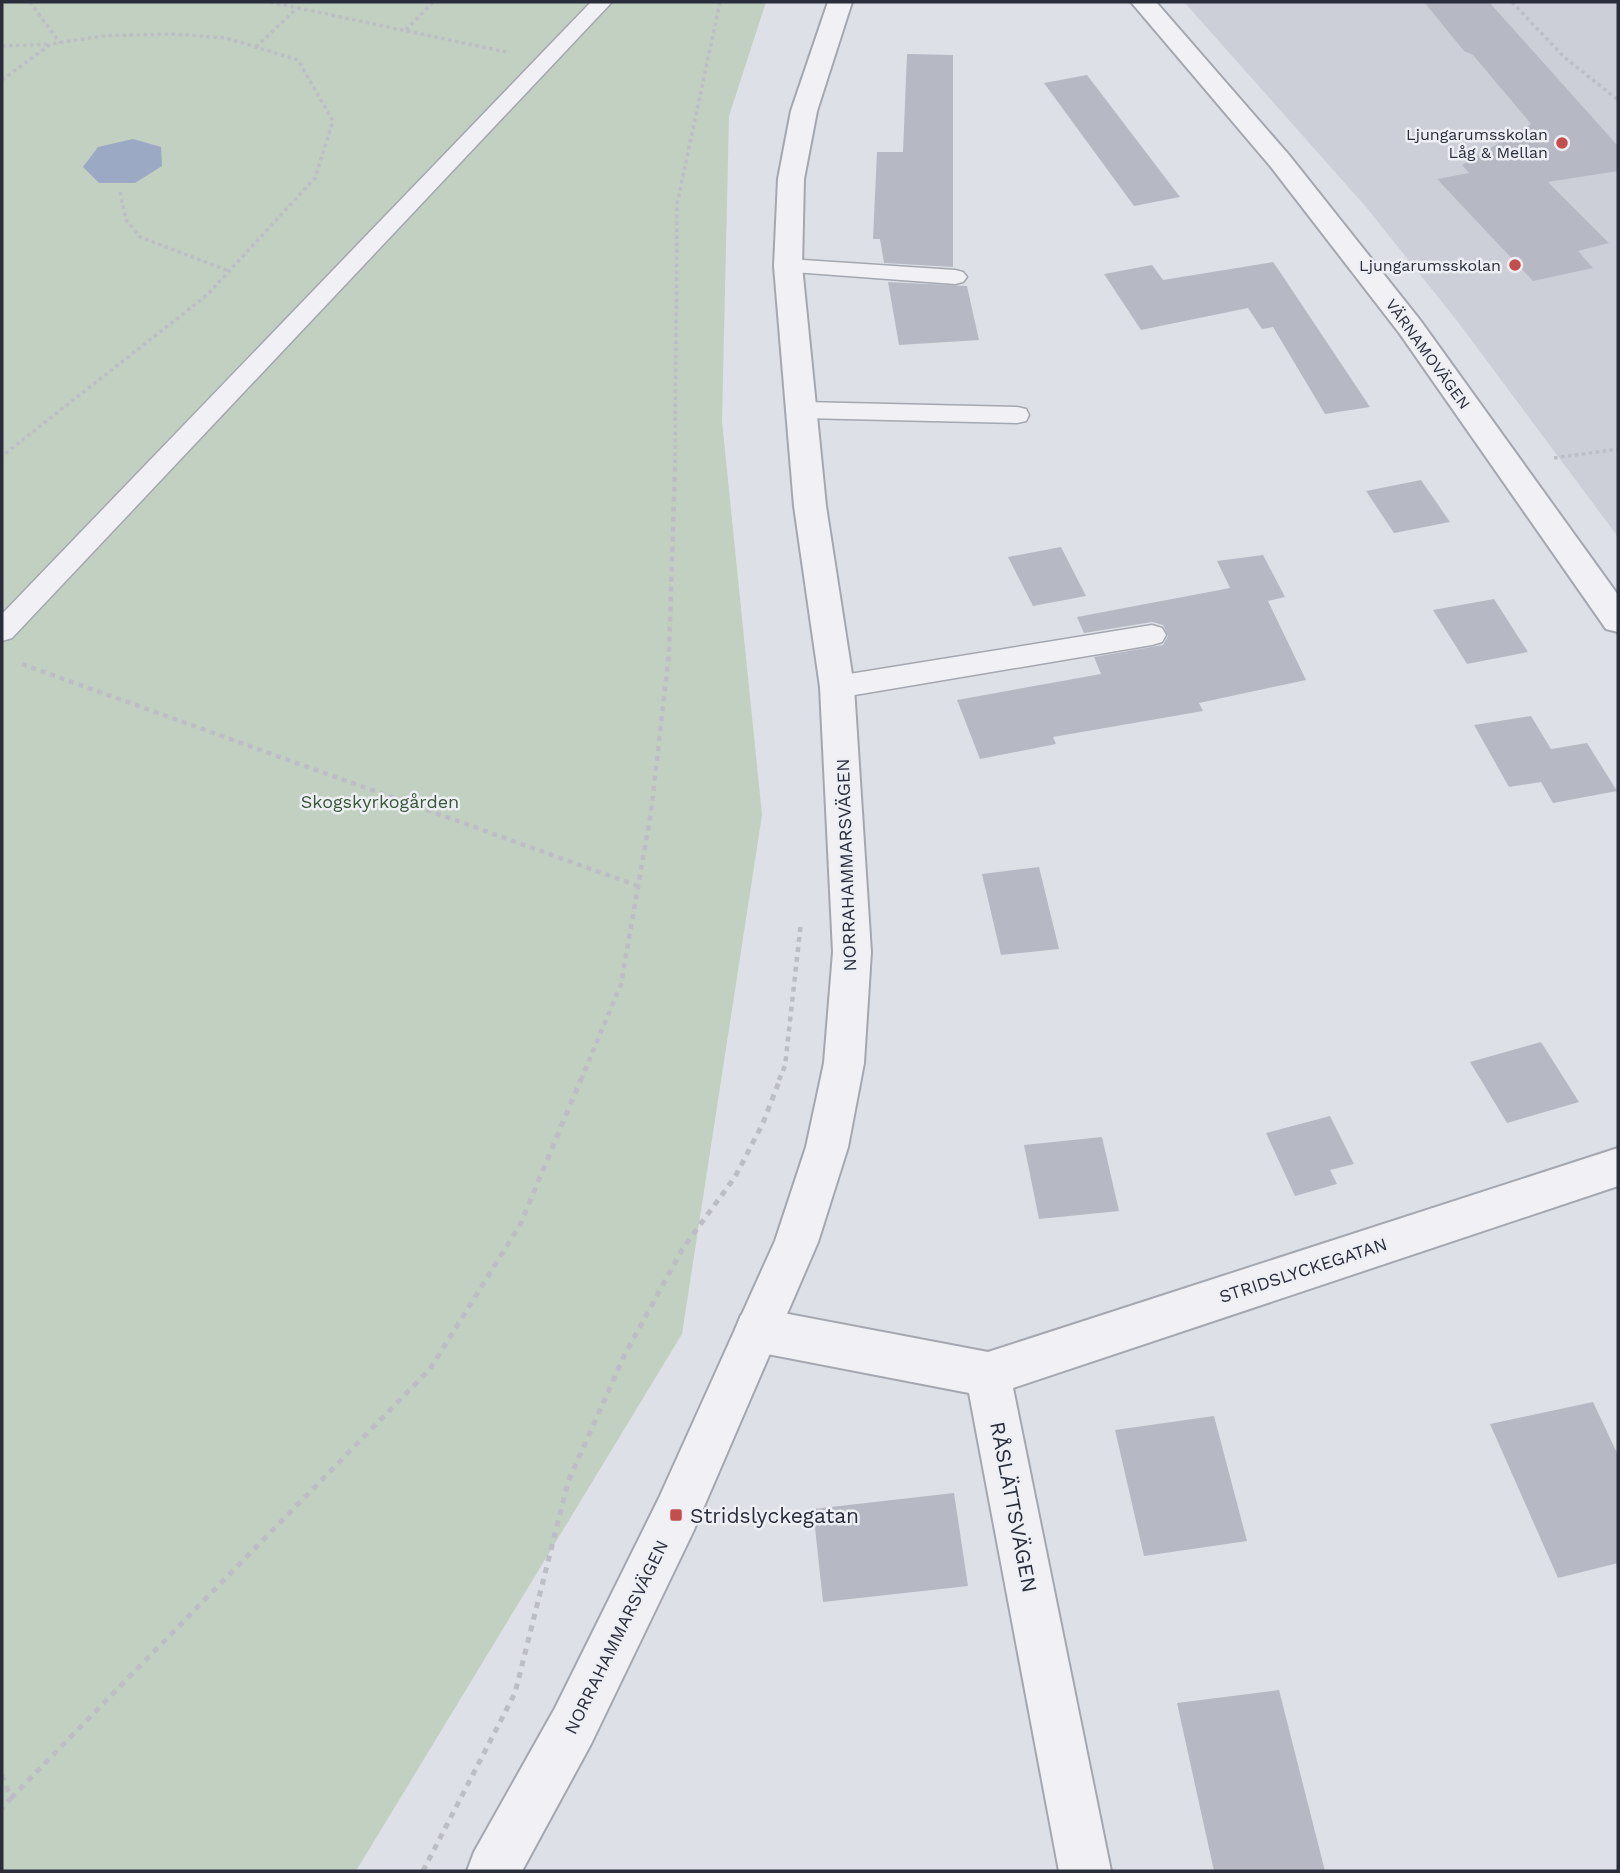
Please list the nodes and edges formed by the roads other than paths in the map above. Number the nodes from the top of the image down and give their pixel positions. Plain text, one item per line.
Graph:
1 (603, 2) edge
2 (840, 2) edge
3 (1143, 2) edge
4 (788, 266) junction
5 (955, 277) dead end
6 (803, 410) junction
7 (1017, 415) dead end
8 (1618, 620) edge
9 (2, 631) edge
10 (1152, 635) dead end
11 (837, 687) junction
12 (1618, 1167) edge
13 (757, 1330) junction
14 (988, 1374) junction
15 (493, 1871) edge
16 (1085, 1871) edge

1 - 9 lane
2 - 4 street, NORRAHAMMARSVÄGEN
3 - 8 street, VÄRNAMOVÄGEN
4 - 5 lane
4 - 6 street, NORRAHAMMARSVÄGEN
6 - 7 lane
6 - 11 street, NORRAHAMMARSVÄGEN
10 - 11 lane
11 - 13 street, NORRAHAMMARSVÄGEN
12 - 14 street, STRIDSLYCKEGATAN
13 - 14 street
13 - 15 street, NORRAHAMMARSVÄGEN
14 - 16 street, RÅSLÄTTSVÄGEN

